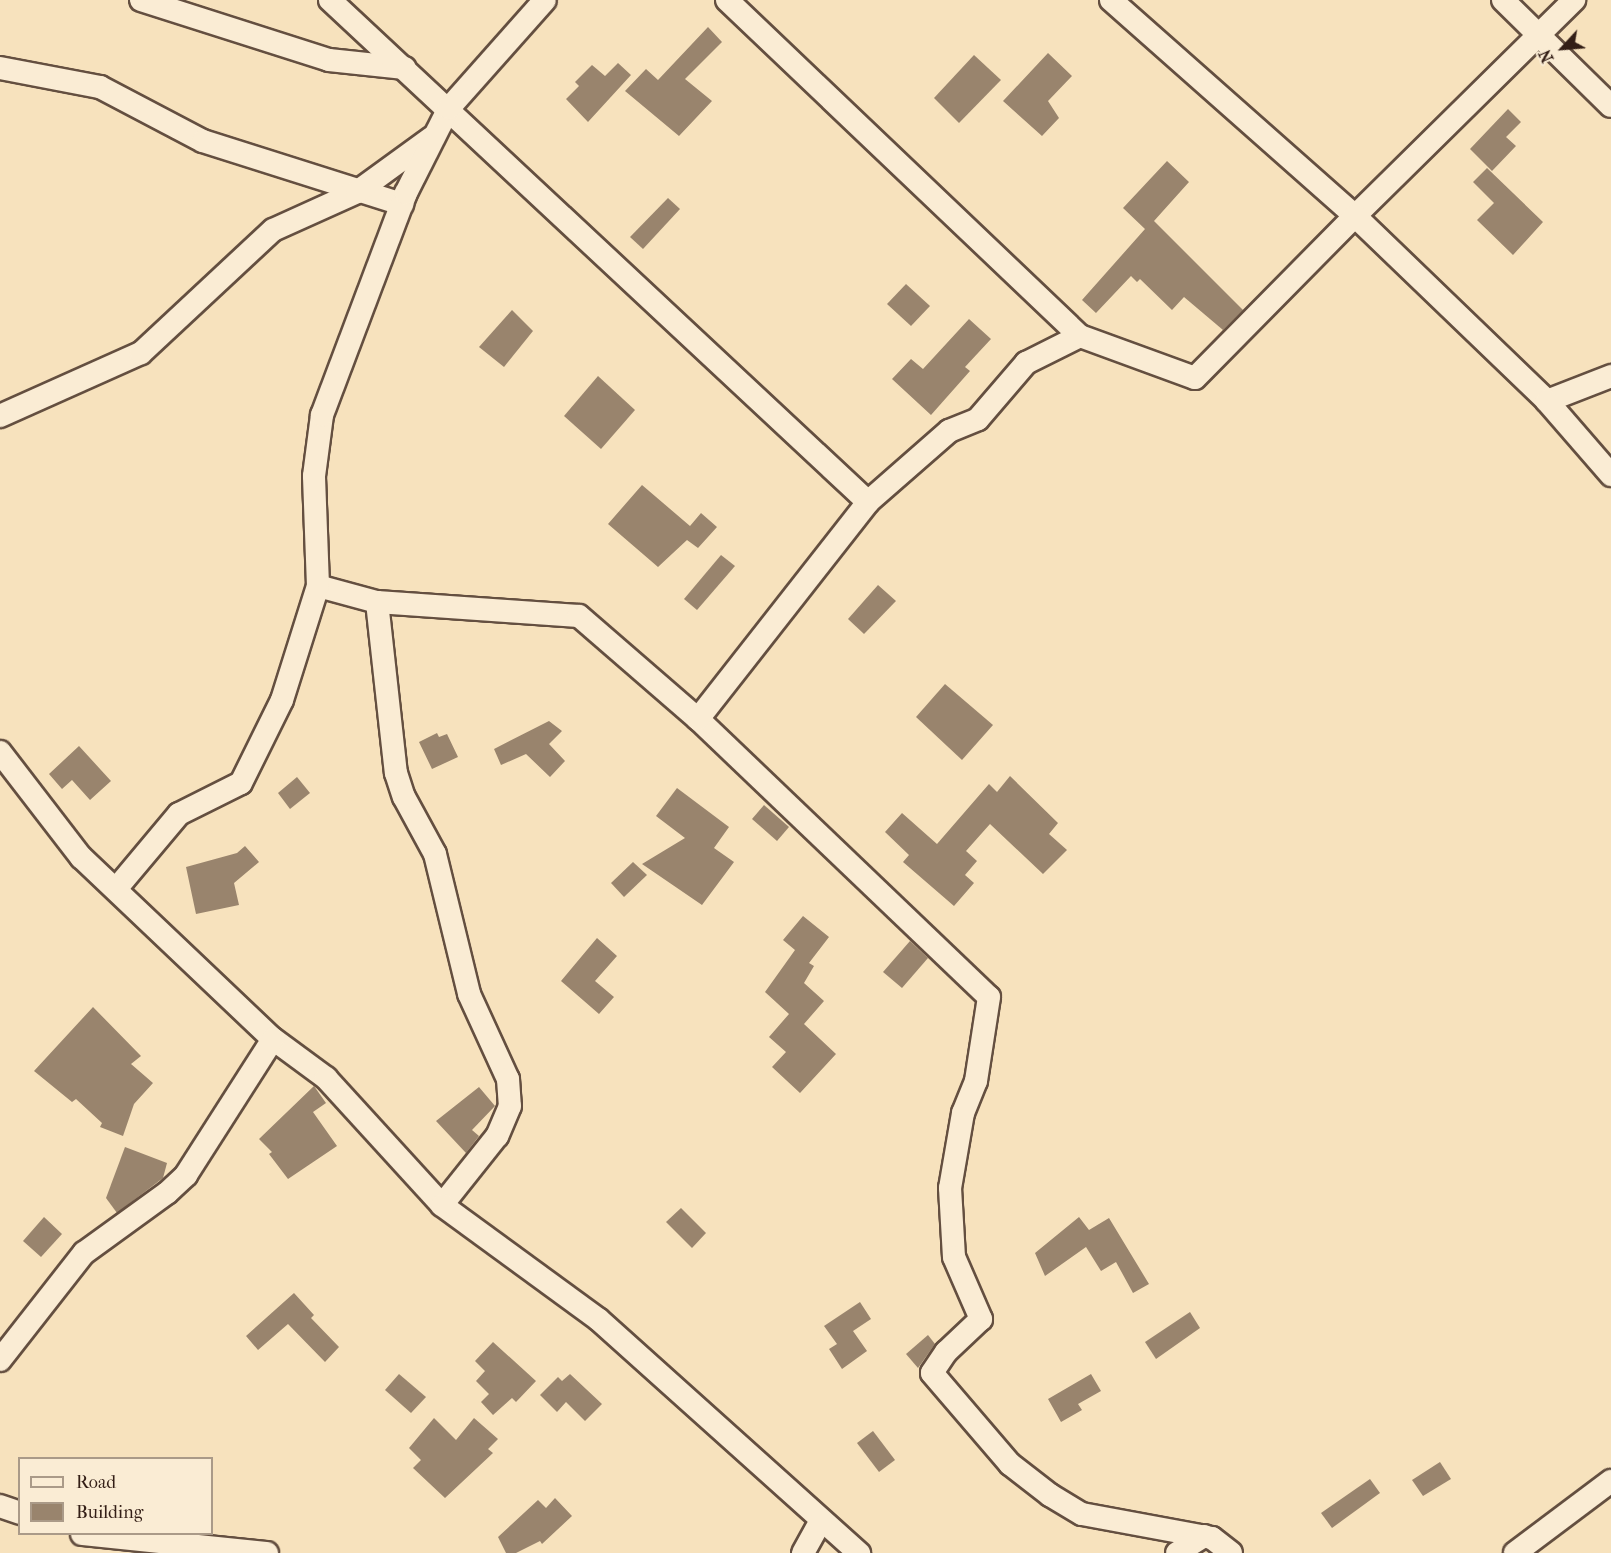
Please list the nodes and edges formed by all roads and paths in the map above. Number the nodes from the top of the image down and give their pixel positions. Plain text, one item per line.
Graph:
1 (141, 0) edge
2 (330, 0) edge
3 (545, 0) edge
4 (727, 0) edge
5 (1111, 0) edge
6 (1503, 0) edge
7 (1574, 0) edge
8 (1540, 34) junction
9 (0, 68) edge
10 (405, 68) junction
11 (1611, 106) edge
12 (449, 108) junction
13 (435, 136) junction
14 (357, 192) junction
15 (402, 204) junction
16 (1355, 216) junction
17 (1080, 336) junction
18 (1611, 376) edge
19 (1547, 401) junction
20 (0, 416) edge
21 (1611, 475) edge
22 (868, 502) junction
23 (318, 586) junction
24 (377, 603) junction
25 (698, 719) junction
26 (0, 752) edge
27 (116, 890) junction
28 (273, 1039) junction
29 (442, 1205) junction
30 (0, 1360) edge
31 (1611, 1481) edge
32 (0, 1506) edge
33 (18, 1512) edge
34 (820, 1521) junction
35 (100, 1535) edge
36 (1204, 1536) junction
37 (257, 1552) edge
38 (803, 1553) edge
39 (859, 1553) edge
40 (1177, 1553) edge
41 (1231, 1553) edge
42 (1515, 1553) edge

1 - 10 street
2 - 10 street
3 - 12 street
4 - 17 street
5 - 16 street
6 - 8 street
7 - 8 street
8 - 11 street
8 - 16 street
9 - 14 street
10 - 12 street
12 - 13 street
12 - 22 street
13 - 14 street
13 - 15 street
14 - 15 street
14 - 20 street
15 - 23 street
16 - 17 street
16 - 19 street
17 - 22 street
18 - 19 street
19 - 21 street
22 - 25 street
23 - 24 street
23 - 27 street
24 - 25 street
24 - 29 street
25 - 36 street
26 - 27 street
27 - 28 street
28 - 29 street
28 - 30 street
29 - 34 street
31 - 42 street
32 - 33 street
34 - 38 street
34 - 39 street
35 - 37 street
36 - 40 street
36 - 41 street

